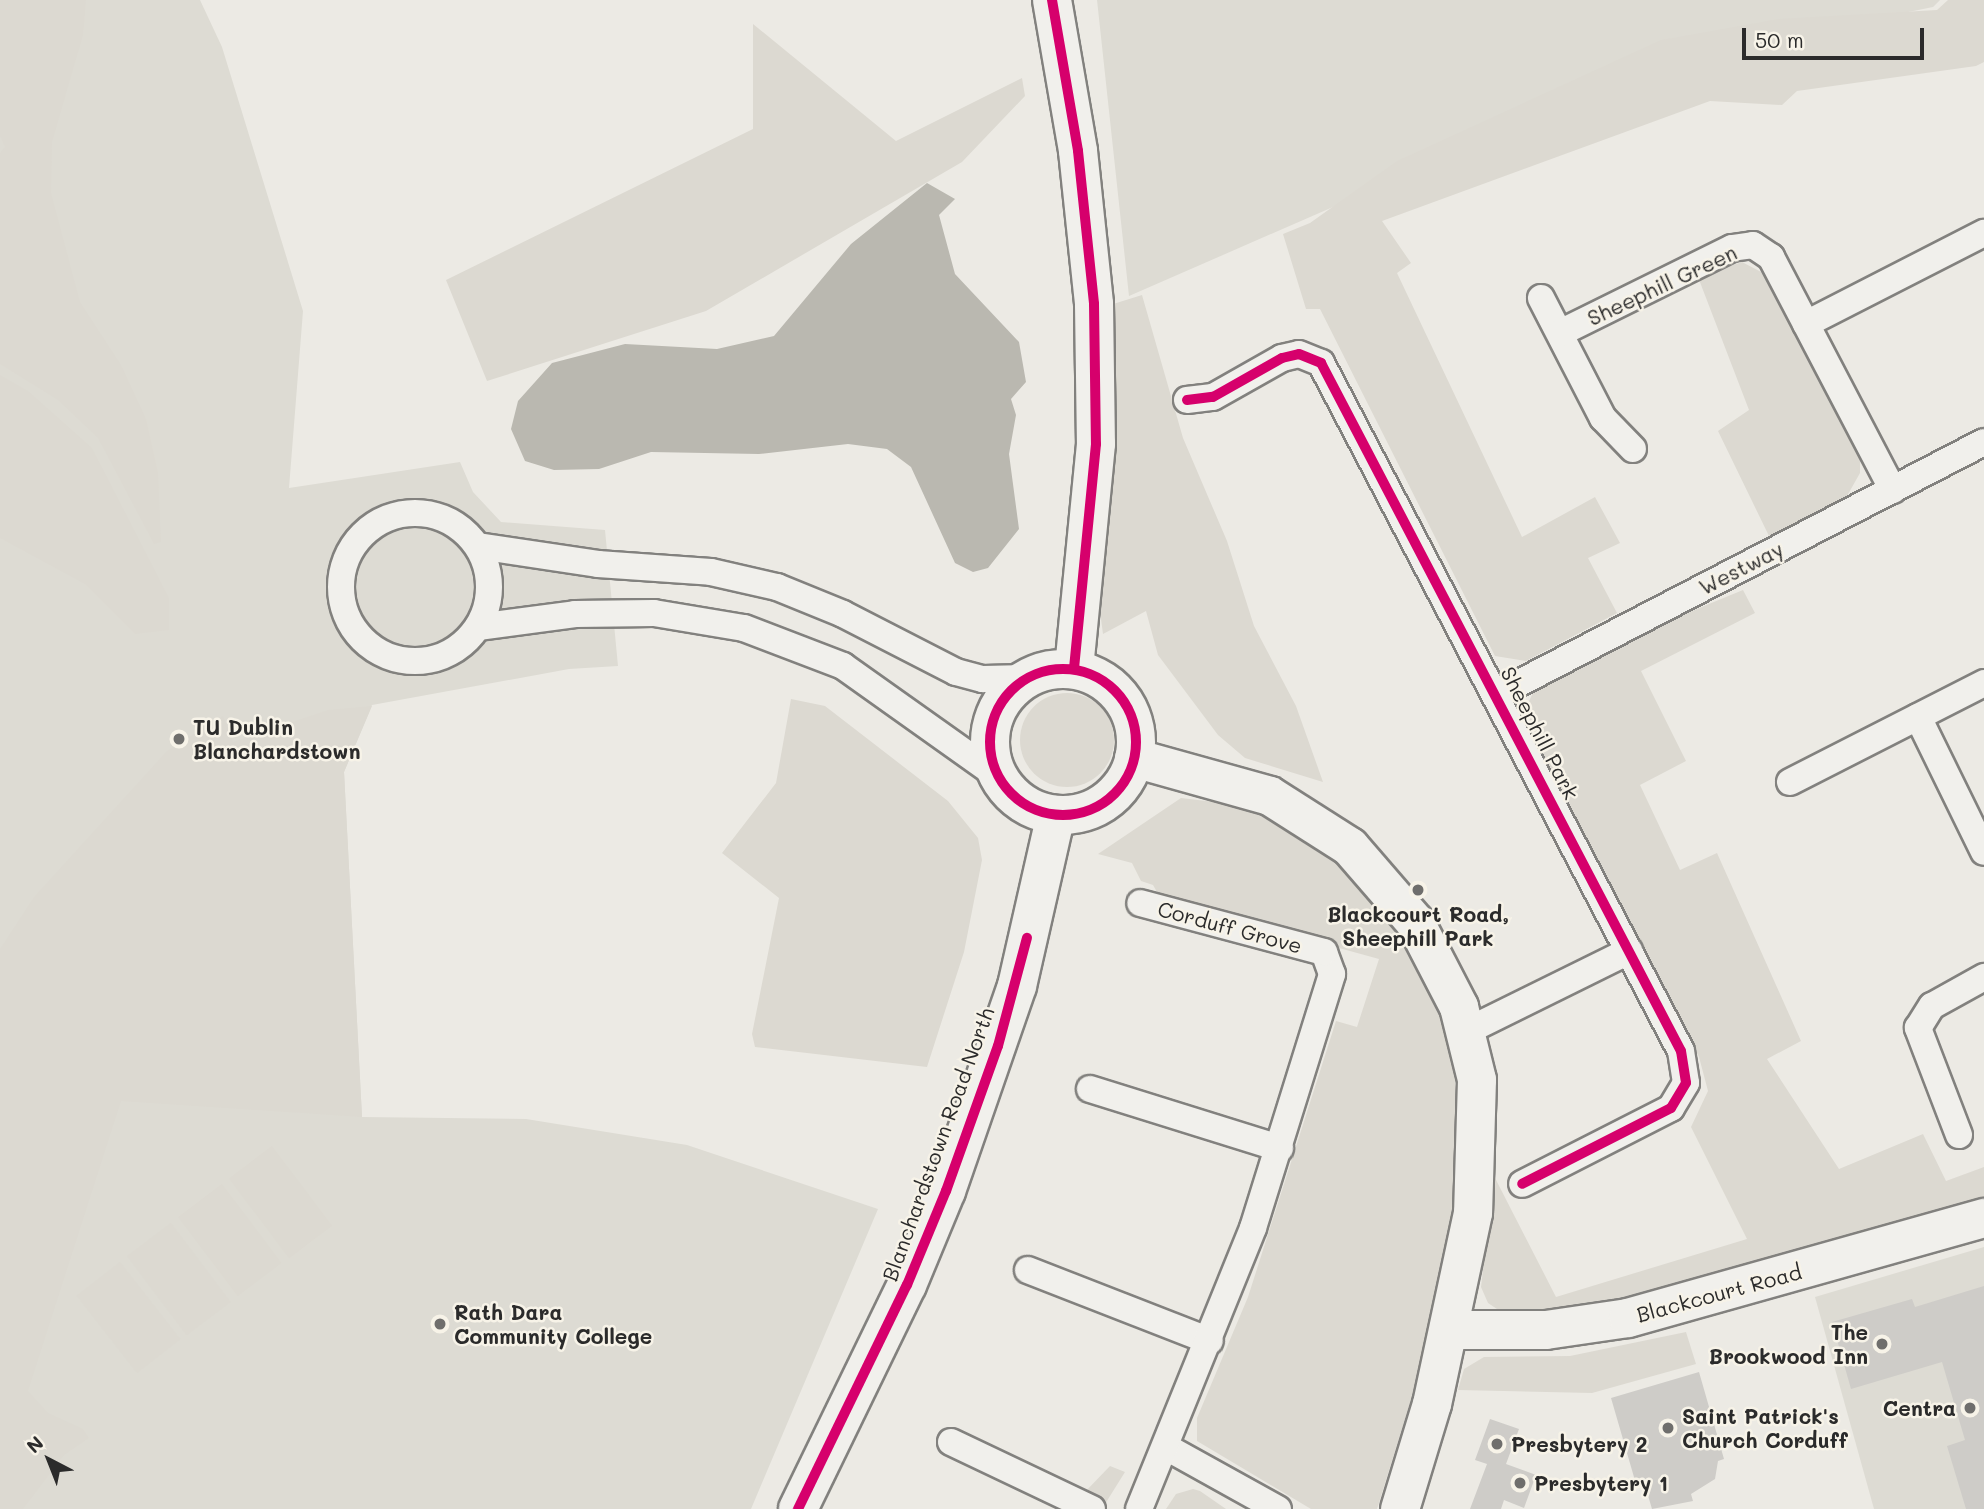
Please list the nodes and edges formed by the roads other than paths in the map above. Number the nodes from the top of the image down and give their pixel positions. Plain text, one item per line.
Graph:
1 (1052, 0) edge
2 (1984, 233) edge
3 (1541, 298) dead end
4 (1806, 324) junction
5 (1560, 333) junction
6 (1187, 400) dead end
7 (1984, 443) edge
8 (1633, 449) dead end
9 (1893, 490) junction
10 (478, 547) junction
11 (478, 627) junction
12 (1074, 669) junction
13 (1027, 678) junction
14 (1984, 683) edge
15 (1498, 694) junction
16 (1918, 717) junction
17 (1134, 758) junction
18 (999, 777) junction
19 (1790, 782) dead end
20 (1056, 815) junction
21 (1984, 852) edge
22 (1140, 903) dead end
23 (1629, 951) junction
24 (1984, 977) edge
25 (1467, 1031) junction
26 (1090, 1089) dead end
27 (1959, 1135) dead end
28 (1280, 1148) junction
29 (1522, 1184) dead end
30 (1984, 1218) edge
31 (1028, 1270) dead end
32 (1449, 1330) junction
33 (1210, 1341) junction
34 (951, 1442) dead end
35 (1166, 1447) junction
36 (798, 1509) edge
37 (1092, 1509) edge
38 (1139, 1509) edge
39 (1278, 1509) edge
40 (1400, 1509) edge

1 - 12 main road
2 - 4 street
3 - 5 street
4 - 5 street, Sheephill Green
4 - 9 street, Sheephill Green
5 - 8 street
6 - 15 street, Sheephill Park
7 - 9 street, Westway
9 - 15 street, Westway
10 - 11 street
10 - 11 street
10 - 13 street
11 - 18 street
12 - 13 main road
12 - 17 main road
13 - 18 main road
14 - 16 street
15 - 23 street, Sheephill Park
16 - 19 street
16 - 21 street
17 - 20 main road
17 - 25 main road
18 - 20 main road
20 - 36 main road, Blanchardstown Road North
22 - 28 street, Corduff Grove
23 - 25 street
23 - 29 street, Sheephill Park
24 - 27 street
25 - 32 main road
26 - 28 street
28 - 33 street, Corduff Grove
30 - 32 main road, Blackcourt Road
31 - 33 street
32 - 40 main road
33 - 35 street, Corduff Grove
34 - 37 street
35 - 38 street, Corduff Grove
35 - 39 street

